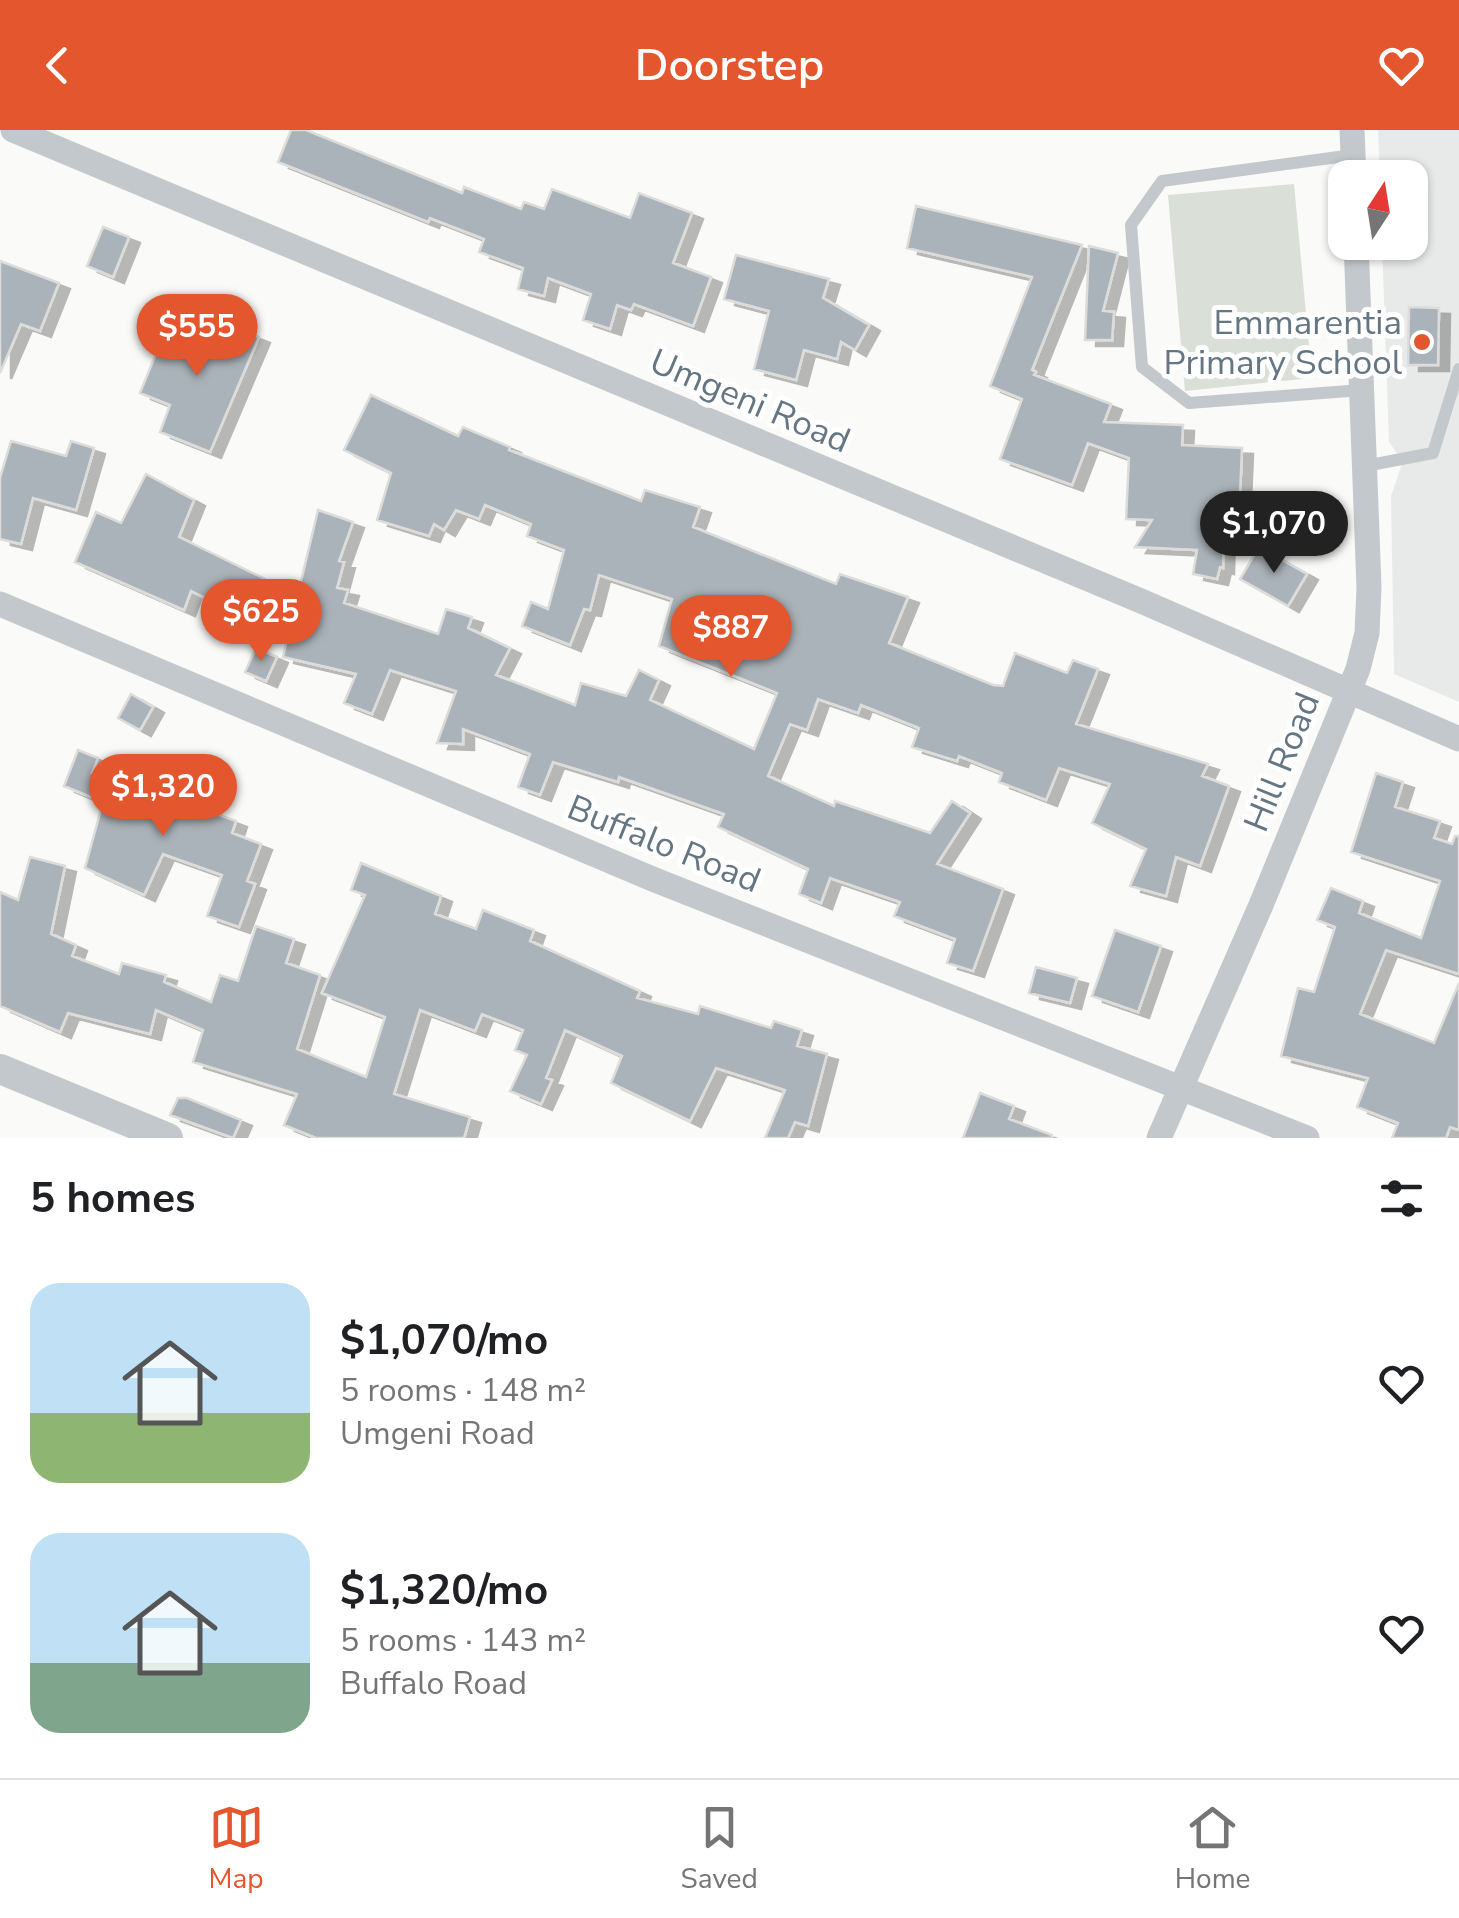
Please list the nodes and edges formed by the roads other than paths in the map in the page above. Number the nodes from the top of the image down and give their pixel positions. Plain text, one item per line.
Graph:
1 (13, 130) edge
2 (1353, 154) edge
3 (1357, 260) edge
4 (1459, 369) edge
5 (1362, 390) junction
6 (1365, 466) junction
7 (0, 604) edge
8 (1348, 692) junction
9 (1459, 740) edge
10 (0, 1068) edge
11 (1180, 1088) junction
12 (168, 1138) edge
13 (1159, 1138) edge
14 (1307, 1138) edge

1 - 8 street, Umgeni Road
2 - 5 lane
3 - 5 street, Hill Road
4 - 6 lane
5 - 6 street, Hill Road
6 - 8 street, Hill Road
7 - 11 street, Buffalo Road
8 - 9 street, Umgeni Road
8 - 11 street, Hill Road
10 - 12 street
11 - 13 street, Hill Road
11 - 14 street, Buffalo Road

